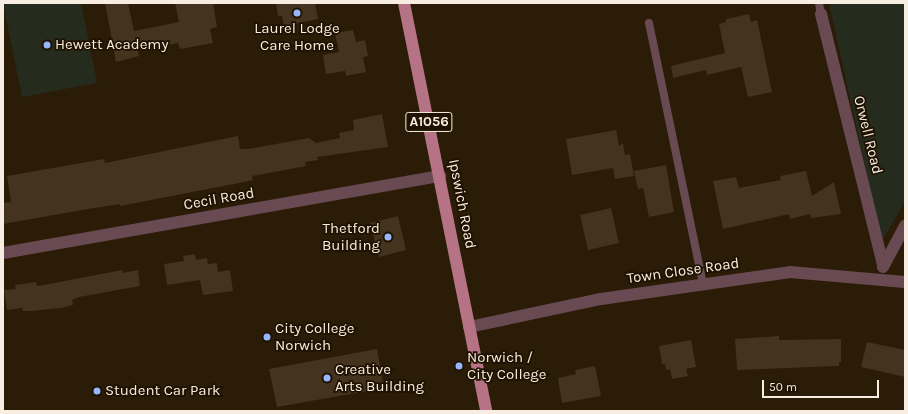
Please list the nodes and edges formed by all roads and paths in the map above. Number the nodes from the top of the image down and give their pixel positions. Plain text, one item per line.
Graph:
1 (404, 3) edge
2 (820, 8) edge
3 (649, 23) dead end
4 (440, 176) junction
5 (905, 226) edge
6 (3, 253) edge
7 (883, 264) junction
8 (882, 278) junction
9 (905, 282) edge
10 (703, 284) junction
11 (469, 327) junction
12 (486, 411) edge

1 - 4 main road, Ipswich Road / A1056
2 - 7 street, Orwell Road
3 - 10 lane
4 - 6 street, Cecil Road
4 - 11 main road, Ipswich Road / A1056
5 - 7 street
7 - 8 street
8 - 9 street, Town Close Road
8 - 10 street, Town Close Road
10 - 11 street, Town Close Road
11 - 12 main road, Ipswich Road / A1056

